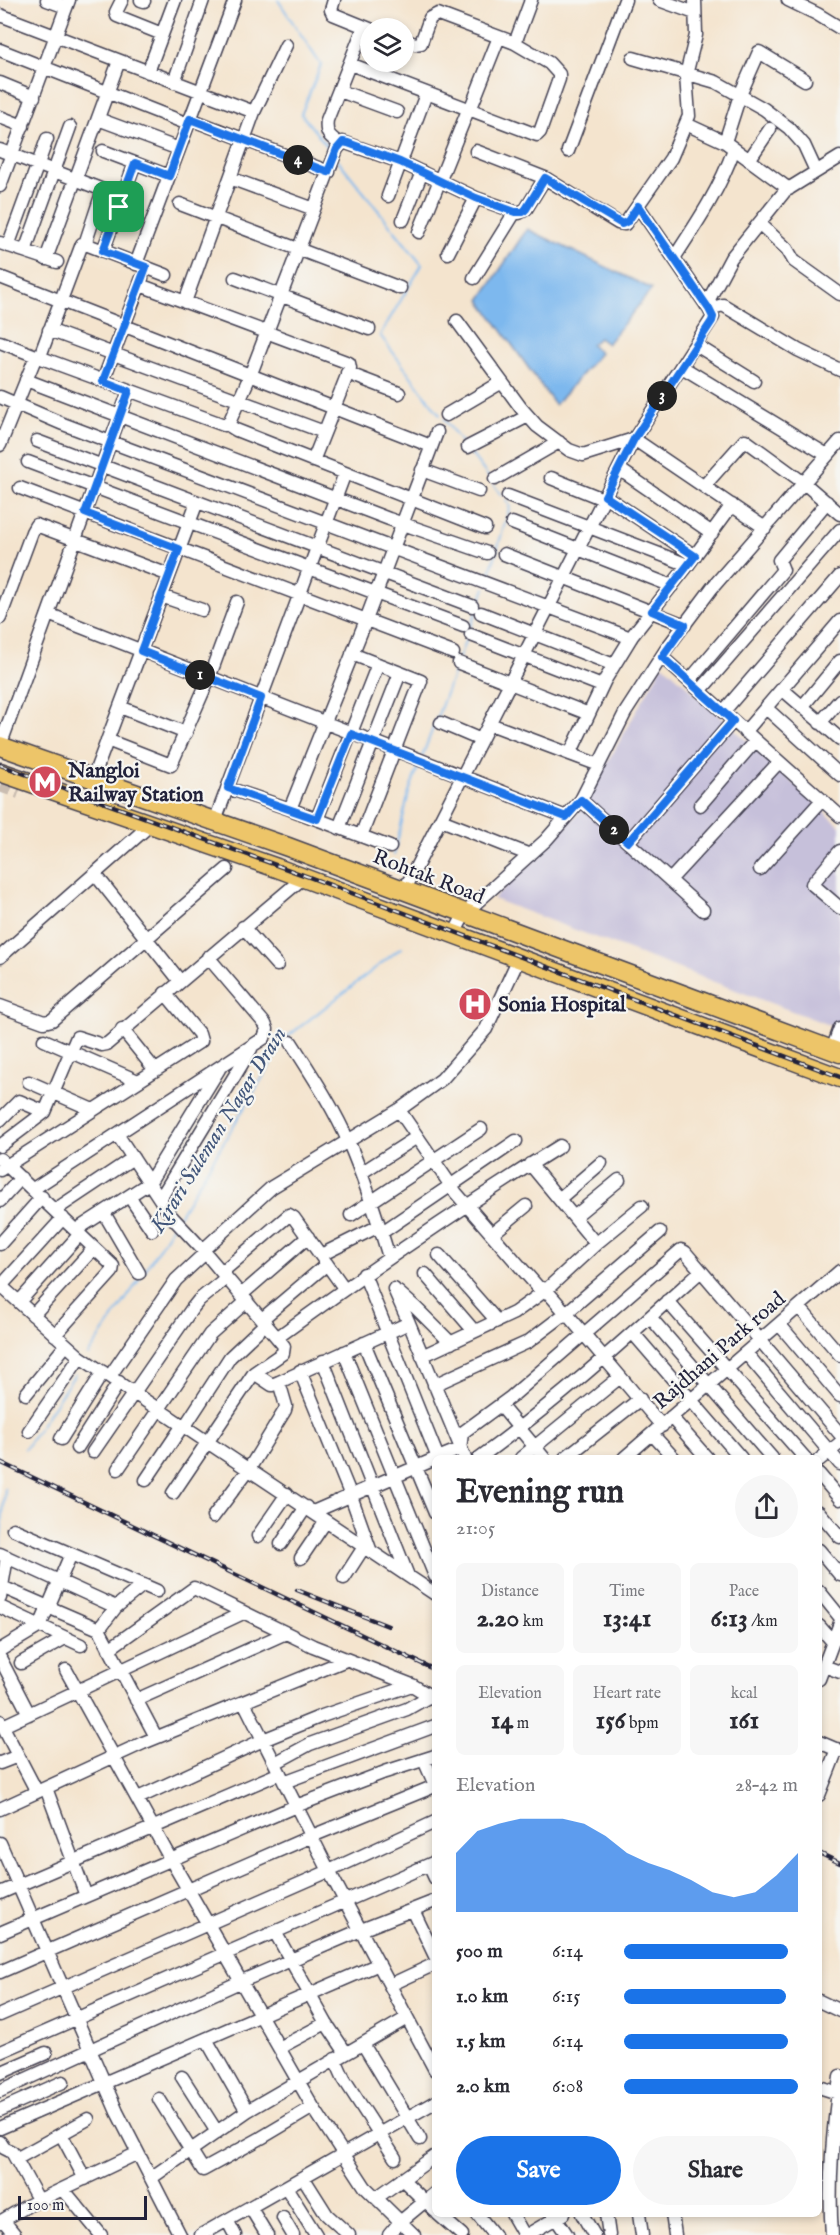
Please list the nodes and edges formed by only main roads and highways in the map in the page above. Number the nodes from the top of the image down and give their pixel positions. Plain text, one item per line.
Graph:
1 (0, 746) edge
2 (0, 772) edge
3 (174, 807) junction
4 (158, 827) junction
5 (836, 1051) edge
6 (840, 1078) edge

1 - 3 highway, Rohtak Road
2 - 4 highway
3 - 4 highway
3 - 5 highway, Rohtak Road
4 - 6 highway

